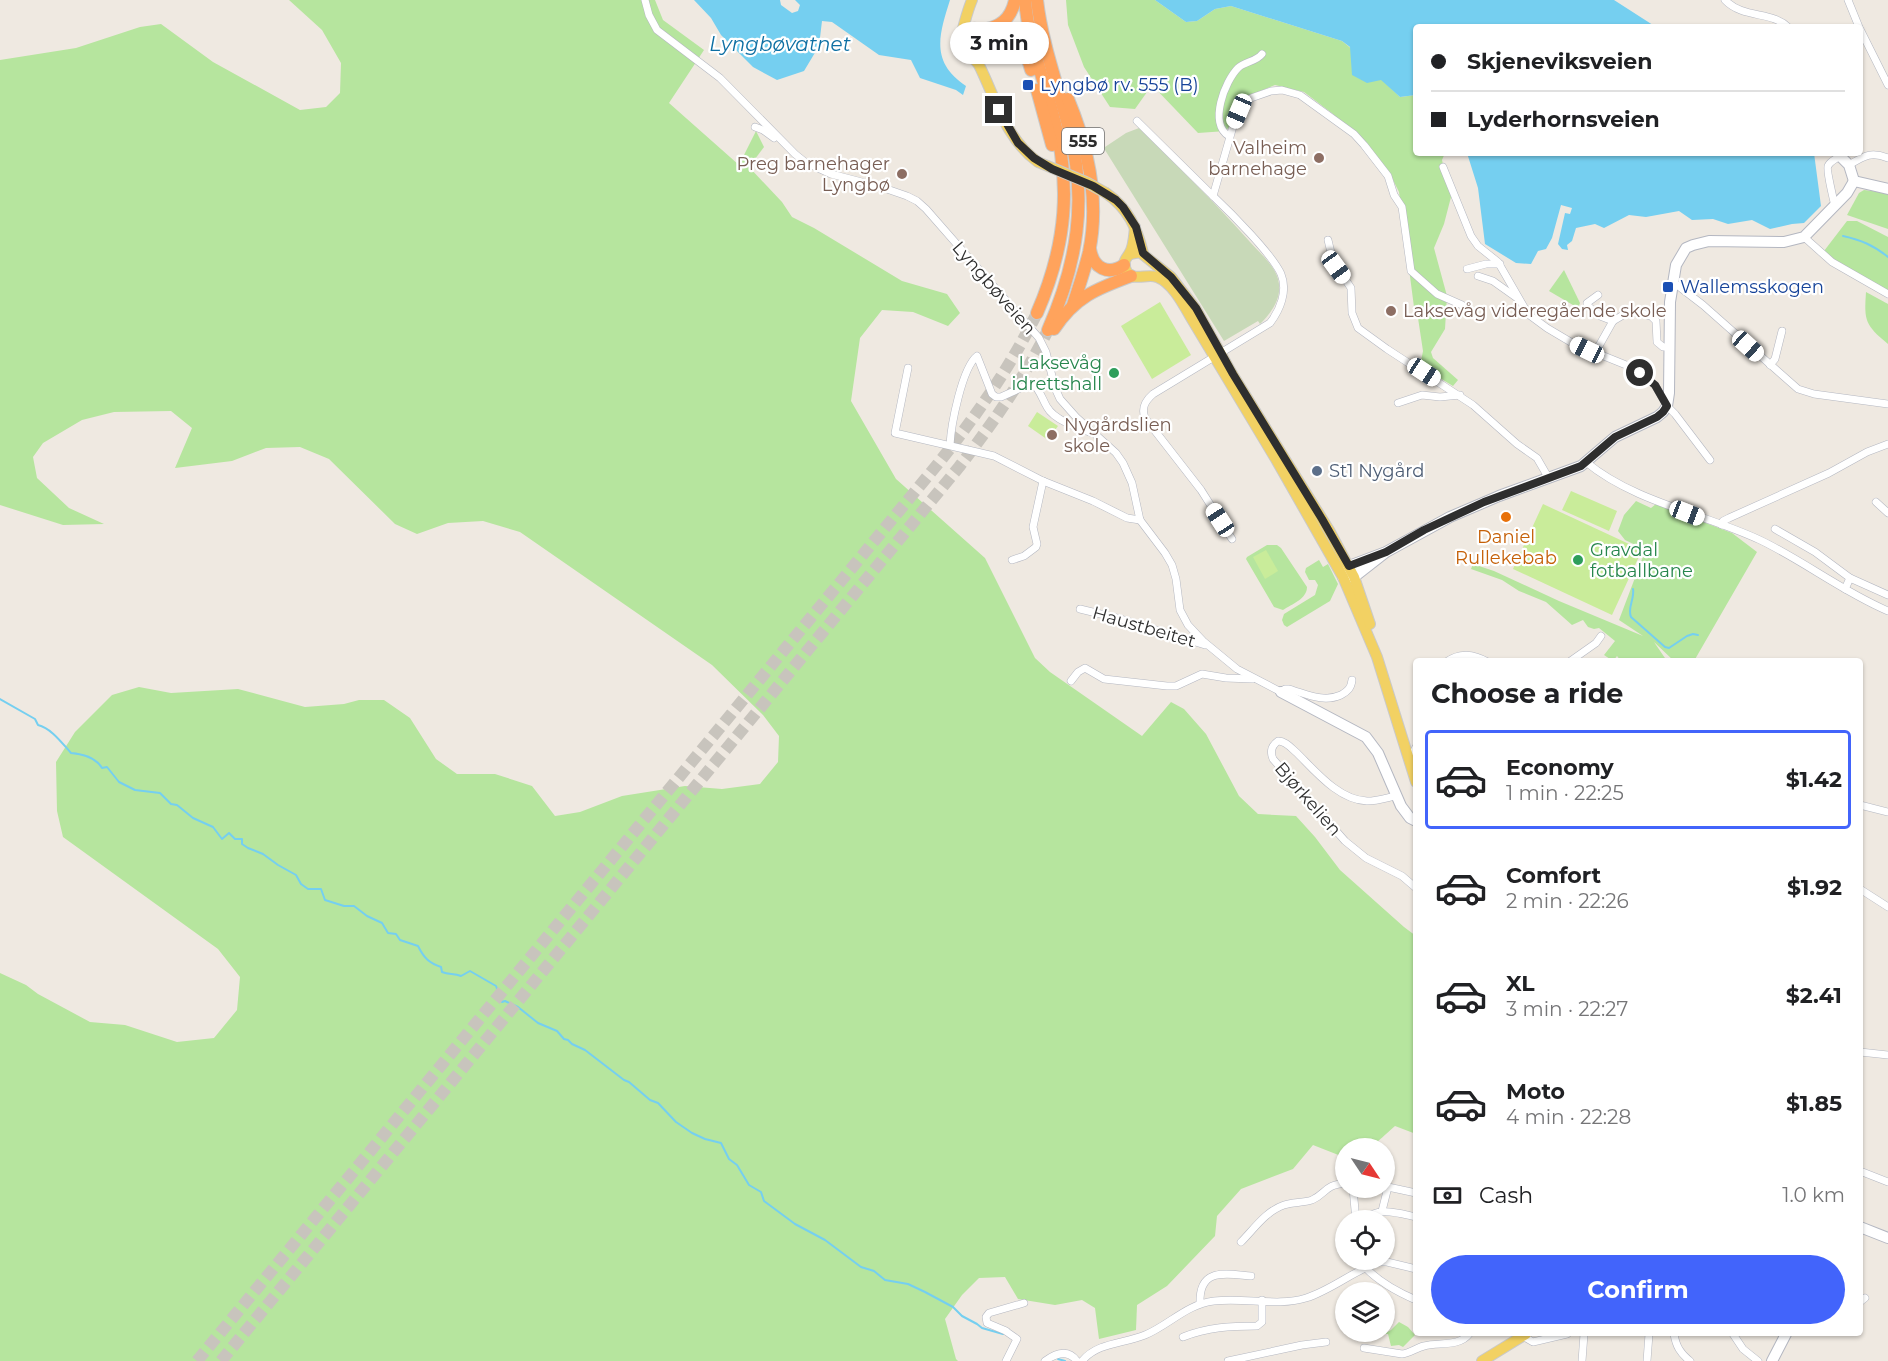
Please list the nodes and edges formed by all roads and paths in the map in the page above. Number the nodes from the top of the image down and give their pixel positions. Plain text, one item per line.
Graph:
1 (645, 0) edge
2 (972, 0) edge
3 (1016, 0) edge
4 (1025, 0) edge
5 (1037, 0) edge
6 (1725, 0) edge
7 (1848, 0) edge
8 (1784, 24) edge
9 (1857, 24) edge
10 (963, 34) junction
11 (1863, 36) edge
12 (982, 37) junction
13 (1043, 40) junction
14 (968, 53) junction
15 (1262, 54) dead end
16 (1888, 85) edge
17 (994, 99) junction
18 (1137, 121) dead end
19 (755, 128) dead end
20 (1229, 136) junction
21 (779, 139) junction
22 (1837, 156) edge
23 (1839, 156) edge
24 (1888, 158) edge
25 (1849, 165) junction
26 (1443, 167) dead end
27 (1854, 182) junction
28 (1888, 189) edge
29 (1213, 196) junction
30 (1835, 206) junction
31 (1065, 212) junction
32 (1136, 227) junction
33 (1804, 237) junction
34 (1328, 240) dead end
35 (1089, 249) junction
36 (1146, 256) junction
37 (1127, 259) junction
38 (1500, 264) junction
39 (1467, 269) dead end
40 (1131, 276) junction
41 (1144, 276) junction
42 (1478, 276) dead end
43 (1673, 282) junction
44 (1888, 294) edge
45 (1598, 295) dead end
46 (1519, 300) junction
47 (1074, 305) junction
48 (1462, 305) dead end
49 (1037, 313) tunnel mouth
50 (1613, 321) junction
51 (1782, 331) dead end
52 (1669, 347) junction
53 (1595, 353) junction
54 (1218, 355) junction
55 (1770, 365) junction
56 (908, 368) dead end
57 (1460, 395) junction
58 (1398, 403) dead end
59 (1888, 404) edge
60 (1667, 406) junction
61 (1097, 435) junction
62 (1888, 444) edge
63 (950, 446) junction
64 (1710, 460) dead end
65 (1586, 462) junction
66 (1548, 477) junction
67 (1043, 481) junction
68 (1876, 502) dead end
69 (1888, 513) edge
70 (1140, 520) junction
71 (1722, 525) junction
72 (1775, 529) dead end
73 (1232, 539) dead end
74 (1386, 552) junction
75 (1012, 560) dead end
76 (1349, 566) junction
77 (1348, 577) junction
78 (1850, 578) junction
79 (1845, 589) junction
80 (1888, 595) edge
81 (1080, 609) dead end
82 (1888, 611) edge
83 (1601, 636) dead end
84 (1208, 645) junction
85 (1453, 658) edge
86 (1480, 658) edge
87 (1575, 658) edge
88 (1254, 679) junction
89 (1352, 680) dead end
90 (1071, 681) dead end
91 (1281, 692) junction
92 (1413, 754) edge
93 (1410, 760) junction
94 (1413, 771) edge
95 (1395, 796) junction
96 (1863, 806) edge
97 (1888, 812) edge
98 (1413, 819) edge
99 (1413, 885) edge
100 (1863, 891) edge
101 (1888, 907) edge
102 (1863, 1052) edge
103 (1888, 1055) edge
104 (1863, 1172) edge
105 (1888, 1182) edge
106 (1335, 1185) edge
107 (1413, 1192) edge
108 (1382, 1210) edge
109 (1395, 1212) edge
110 (1413, 1215) edge
111 (1863, 1228) edge
112 (1888, 1238) edge
113 (1241, 1242) dead end
114 (1395, 1264) edge
115 (1413, 1268) edge
116 (1364, 1270) edge
117 (1367, 1270) edge
118 (1251, 1276) dead end
119 (1413, 1298) edge
120 (1262, 1300) junction
121 (1023, 1303) dead end
122 (1200, 1303) junction
123 (1467, 1336) edge
124 (1519, 1336) edge
125 (1525, 1336) edge
126 (1558, 1336) edge
127 (1584, 1336) edge
128 (1648, 1336) edge
129 (1674, 1336) edge
130 (1734, 1336) edge
131 (1785, 1336) edge
132 (1183, 1337) dead end
133 (1326, 1342) dead end
134 (1364, 1348) dead end
135 (1005, 1361) edge
136 (1045, 1361) edge
137 (1077, 1361) edge
138 (1082, 1361) edge
139 (1228, 1361) edge
140 (1482, 1361) edge
141 (1582, 1361) edge
142 (1647, 1361) edge
143 (1690, 1361) edge
144 (1758, 1361) edge
145 (1772, 1361) edge

1 - 21 street, Lyngbøveien
2 - 10 main road
2 - 12 main road
3 - 12 highway
4 - 31 highway, 555
5 - 13 highway, 555
6 - 8 street
7 - 9 street
10 - 12 main road
10 - 14 main road
11 - 16 street
12 - 14 main road
12 - 17 main road
12 - 31 highway, 555
13 - 35 highway, 555
13 - 47 highway, 555
14 - 17 main road
15 - 20 street
17 - 32 main road, bridge
18 - 29 street
19 - 21 street, Lyngbøveien
20 - 29 street
20 - 48 street
21 - 61 street, Lyngbøveien
22 - 30 street
23 - 25 main road
24 - 25 street
25 - 27 main road
26 - 38 street
27 - 28 main road
27 - 30 main road
29 - 54 street
30 - 33 main road
31 - 49 highway, 555
32 - 36 main road
32 - 37 main road
33 - 43 main road
33 - 44 street
34 - 57 street
35 - 37 highway
35 - 47 highway, 555
36 - 37 main road
36 - 41 main road
36 - 54 main road
37 - 40 main road
38 - 39 street
38 - 46 street
40 - 41 main road
40 - 47 highway, 555
41 - 54 main road
42 - 46 street
43 - 52 main road
43 - 55 street
45 - 50 street
46 - 53 street
50 - 52 street
50 - 53 street
51 - 55 street
52 - 60 main road
53 - 60 street
54 - 73 street
54 - 76 main road
54 - 77 main road
55 - 59 street
56 - 63 street
57 - 58 street
57 - 66 street
60 - 64 street
60 - 65 main road
61 - 63 street
61 - 70 street, Lyngbøveien
62 - 71 street
63 - 67 street
65 - 66 main road
65 - 71 street
66 - 74 main road
67 - 70 street
67 - 75 street
68 - 69 street
70 - 84 street, Lyngbøveien
71 - 79 street
72 - 78 street
74 - 76 main road
74 - 77 main road
76 - 77 main road
77 - 93 main road
78 - 79 street
78 - 80 street
79 - 82 street
81 - 84 street, Haustbeitet
83 - 87 street
84 - 88 street, Lyngbøveien
85 - 86 street
88 - 90 street, Lyngbøveien
88 - 91 street, Lyngbøveien
89 - 91 street, Lyngbøveien
91 - 95 main road, Lyngbøveien
92 - 93 street
93 - 94 main road
95 - 98 main road, Lyngbøveien
95 - 99 street, Bjørkelien
96 - 97 street
100 - 101 street
102 - 103 street
104 - 105 street
106 - 113 street
107 - 108 street
109 - 110 street
111 - 112 main road
114 - 115 street
116 - 120 street
117 - 119 street
118 - 122 street
120 - 122 street
120 - 132 street
121 - 135 street
122 - 138 street
123 - 134 street
124 - 140 main road
125 - 126 street
127 - 141 street
128 - 142 street
129 - 143 street
130 - 144 street
131 - 145 main road
133 - 139 street
136 - 137 street

